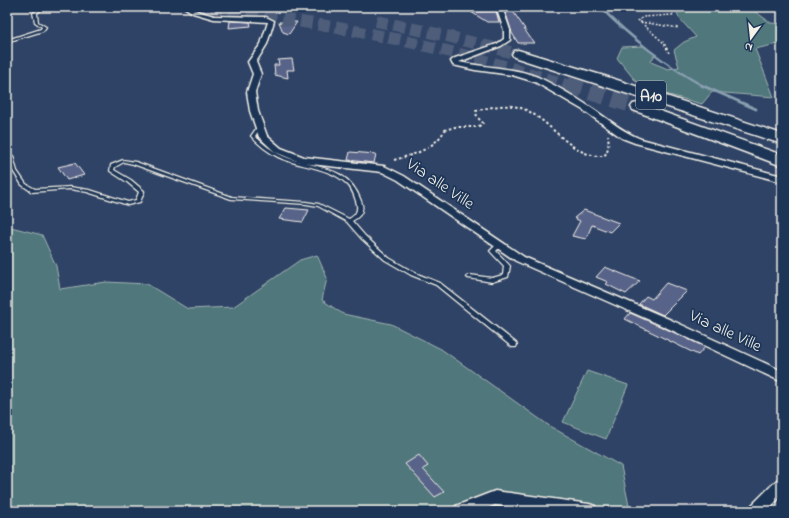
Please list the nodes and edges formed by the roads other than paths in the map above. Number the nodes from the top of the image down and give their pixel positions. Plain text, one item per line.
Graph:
1 (44, 7) edge
2 (187, 7) edge
3 (499, 7) edge
4 (7, 41) edge
5 (518, 54) tunnel mouth
6 (638, 107) tunnel mouth
7 (259, 127) junction
8 (782, 140) edge
9 (7, 156) edge
10 (782, 161) edge
11 (782, 179) edge
12 (349, 221) junction
13 (499, 245) junction
14 (470, 277) dead end
15 (514, 345) dead end
16 (782, 377) edge
17 (782, 485) edge
18 (462, 511) edge
19 (589, 511) edge
20 (757, 511) edge

1 - 4 lane
2 - 7 street, Via alle Ville
3 - 11 street
5 - 8 highway, A10
6 - 10 highway, A10
7 - 12 lane
7 - 13 street, Via alle Ville
9 - 12 lane
12 - 15 lane
13 - 14 lane
13 - 16 street, Via alle Ville
17 - 20 street
18 - 19 street

